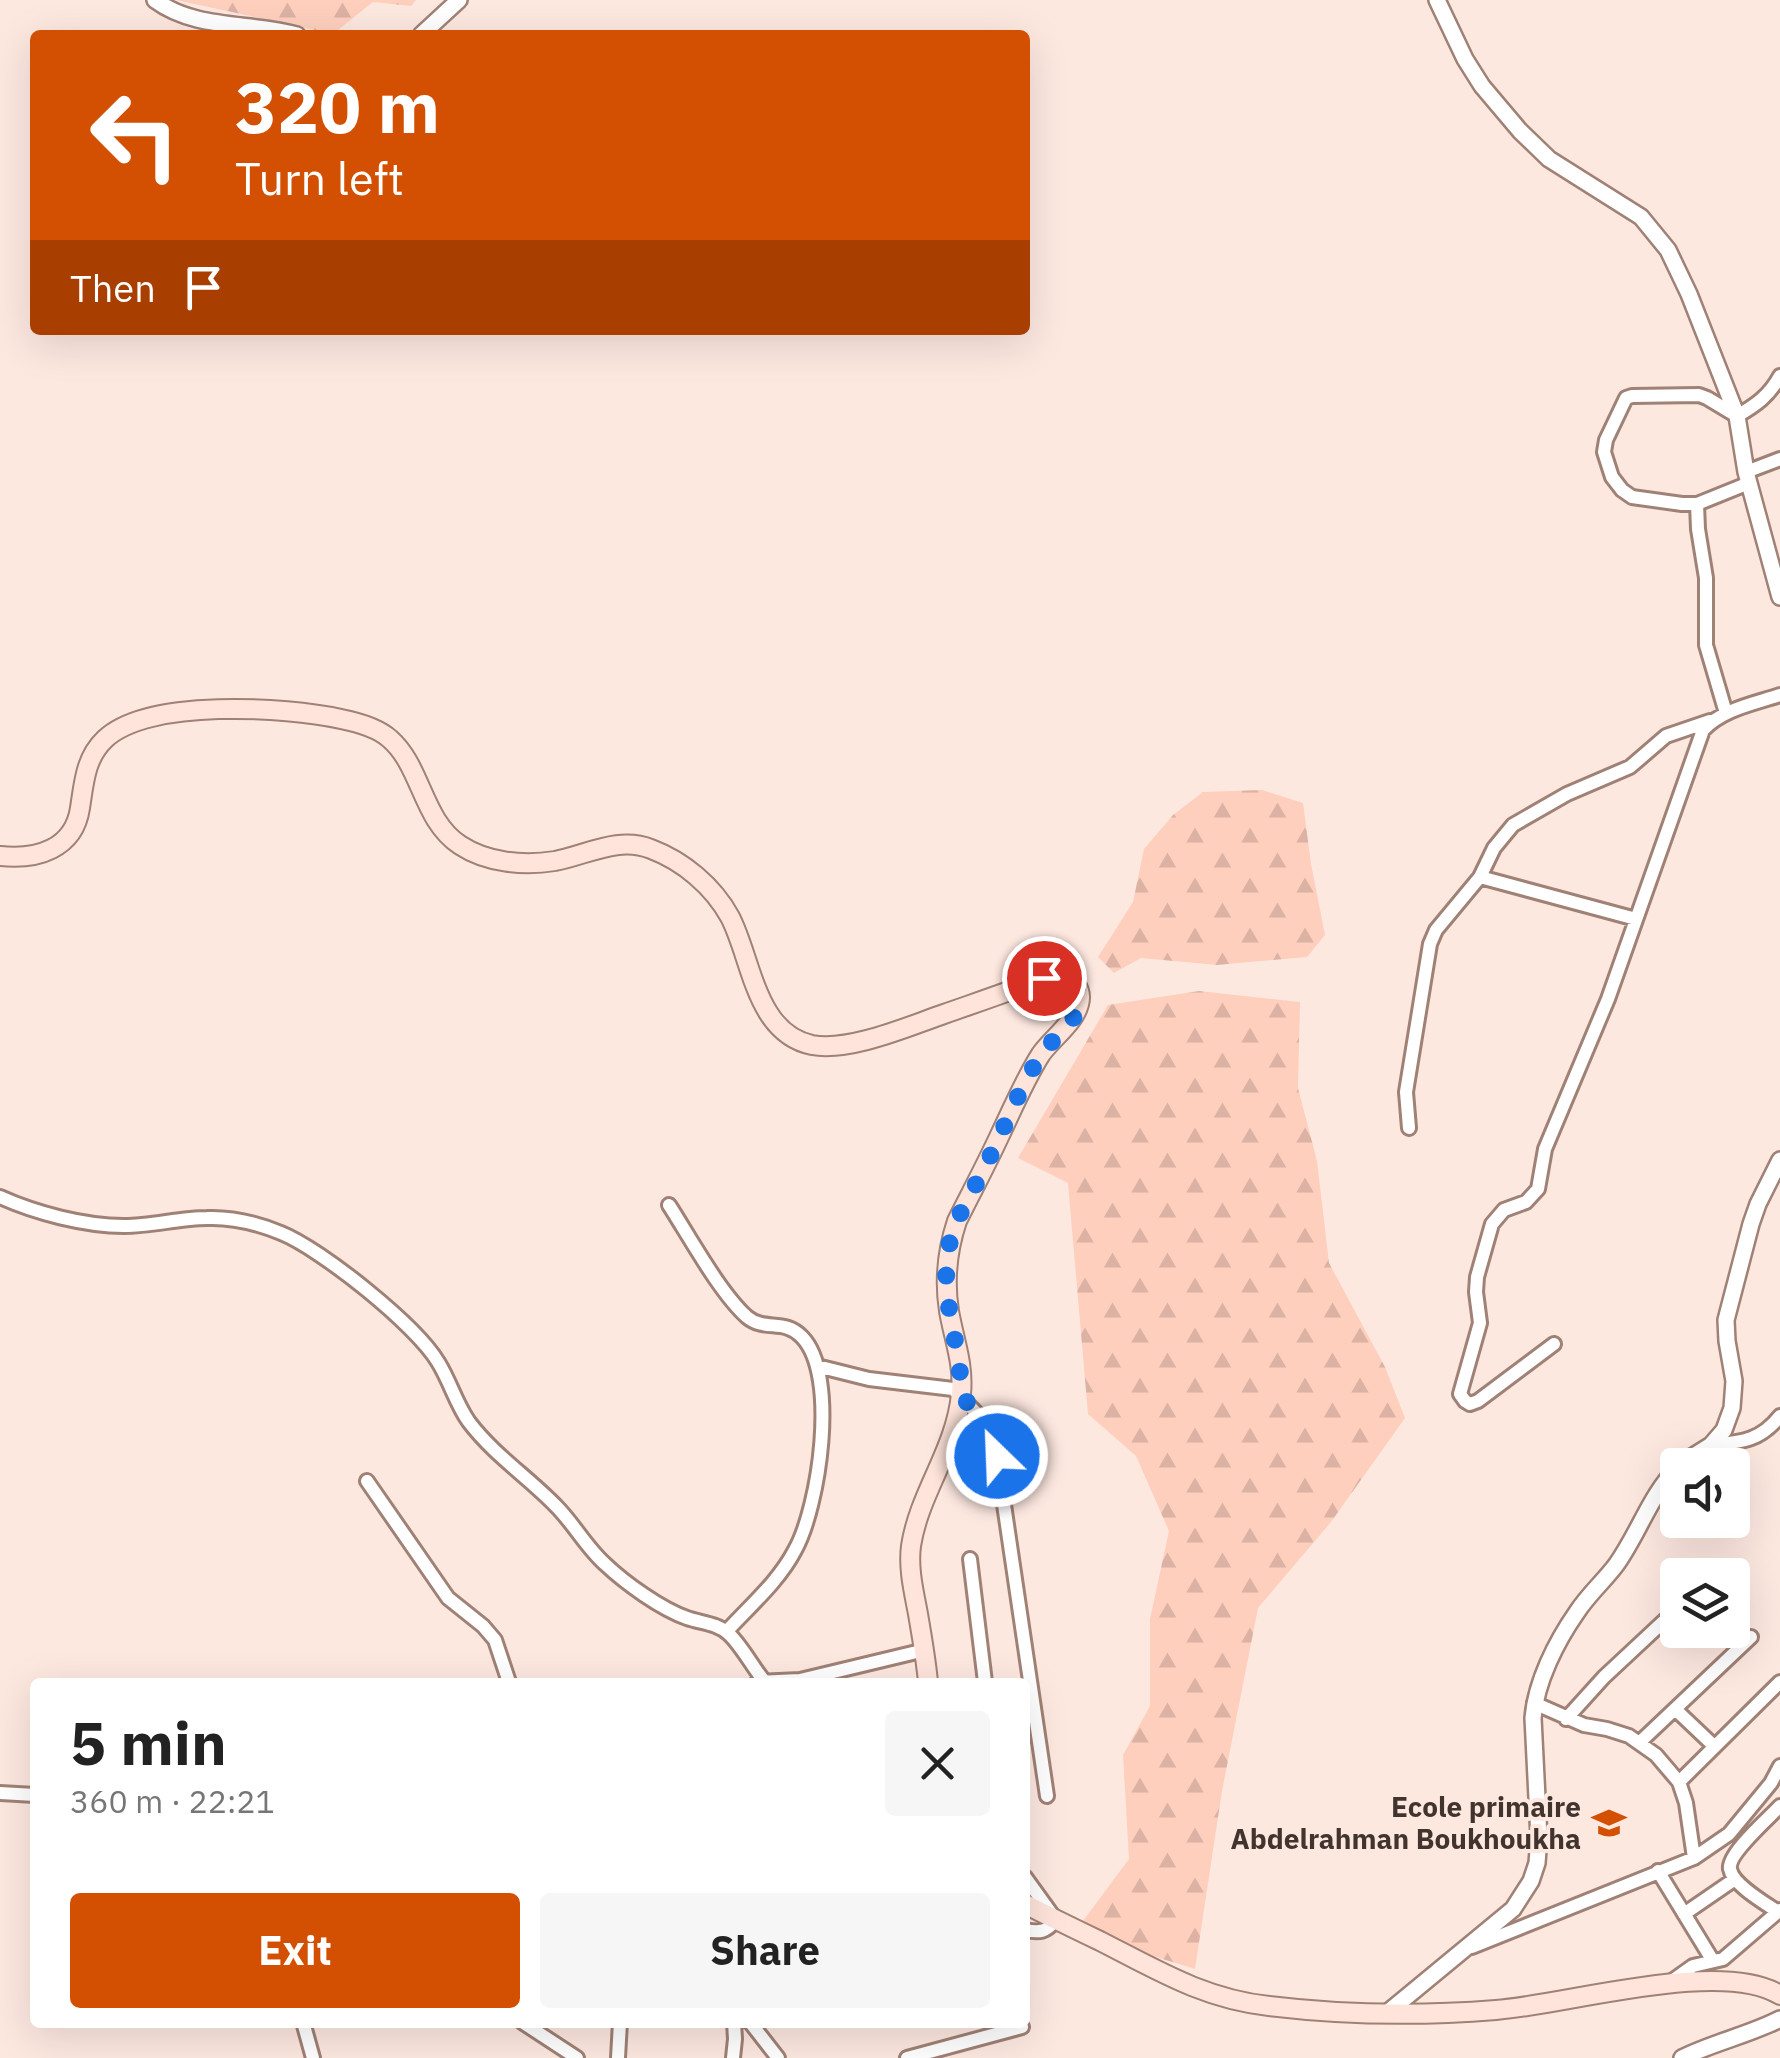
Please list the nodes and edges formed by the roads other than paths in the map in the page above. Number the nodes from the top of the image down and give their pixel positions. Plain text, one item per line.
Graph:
1 (155, 0) edge
2 (459, 0) edge
3 (1437, 0) edge
4 (280, 30) edge
5 (426, 30) edge
6 (1780, 376) edge
7 (1737, 416) junction
8 (1780, 458) edge
9 (1747, 478) junction
10 (1697, 504) junction
11 (1780, 597) edge
12 (1780, 695) edge
13 (1720, 716) junction
14 (0, 856) edge
15 (1480, 877) junction
16 (1636, 920) junction
17 (1410, 1128) dead end
18 (1780, 1160) edge
19 (0, 1197) edge
20 (668, 1204) dead end
21 (1554, 1344) dead end
22 (818, 1366) junction
23 (961, 1396) junction
24 (1780, 1416) edge
25 (1712, 1444) junction
26 (1706, 1448) edge
27 (367, 1481) dead end
28 (1660, 1488) edge
29 (970, 1558) dead end
30 (1660, 1625) edge
31 (727, 1631) junction
32 (1751, 1637) dead end
33 (924, 1650) junction
34 (852, 1667) junction
35 (507, 1678) edge
36 (758, 1678) edge
37 (808, 1678) edge
38 (855, 1678) edge
39 (928, 1678) edge
40 (985, 1678) edge
41 (1780, 1682) edge
42 (1534, 1703) junction
43 (1675, 1709) junction
44 (1566, 1719) junction
45 (1640, 1742) junction
46 (1714, 1746) junction
47 (1780, 1766) edge
48 (1679, 1782) junction
49 (0, 1793) edge
50 (30, 1795) edge
51 (1048, 1796) dead end
52 (1780, 1806) edge
53 (1729, 1834) junction
54 (1737, 1852) junction
55 (1694, 1858) junction
56 (1658, 1871) junction
57 (1735, 1879) junction
58 (1030, 1884) edge
59 (1030, 1907) edge
60 (1779, 1911) edge
61 (1684, 1914) junction
62 (1056, 1920) junction
63 (1030, 1931) edge
64 (1465, 1950) junction
65 (1712, 1961) junction
66 (1668, 1984) junction
67 (1780, 1995) edge
68 (1387, 2013) junction
69 (1780, 2019) edge
70 (304, 2028) edge
71 (531, 2028) edge
72 (620, 2028) edge
73 (735, 2028) edge
74 (755, 2028) edge
75 (1022, 2028) dead end
76 (313, 2058) edge
77 (577, 2058) edge
78 (618, 2058) edge
79 (733, 2058) edge
80 (778, 2058) edge
81 (907, 2058) edge
82 (1682, 2058) edge

1 - 4 street
2 - 5 street
3 - 7 street
6 - 7 street
7 - 9 street
7 - 10 street
8 - 9 street
9 - 10 street
9 - 11 street
10 - 13 street
12 - 13 street
13 - 15 street
13 - 16 street
14 - 23 main road
15 - 16 street
15 - 17 street
16 - 21 street
18 - 25 street
19 - 31 street
20 - 22 street
22 - 23 street
22 - 31 street
23 - 33 main road
23 - 51 street
24 - 25 street
25 - 26 street
27 - 35 street
28 - 42 street
29 - 40 street
30 - 44 street
31 - 36 street
32 - 43 street
33 - 34 street
33 - 39 main road
34 - 37 street
34 - 38 street
41 - 46 street
42 - 44 street
42 - 64 street
43 - 45 street
43 - 46 street
44 - 45 street
45 - 48 street
46 - 48 street
47 - 53 street
48 - 55 street
49 - 50 street
52 - 54 street
53 - 54 street
53 - 55 street
54 - 57 street
55 - 56 street
56 - 61 street
56 - 64 street
57 - 60 street
57 - 61 street
58 - 62 street
59 - 62 main road
60 - 65 street
61 - 65 street
62 - 63 street
62 - 68 main road
64 - 68 street
65 - 66 street
66 - 67 main road
66 - 68 main road
69 - 82 street
70 - 76 street
71 - 77 street
72 - 78 street
73 - 79 street
74 - 80 street
75 - 81 street

